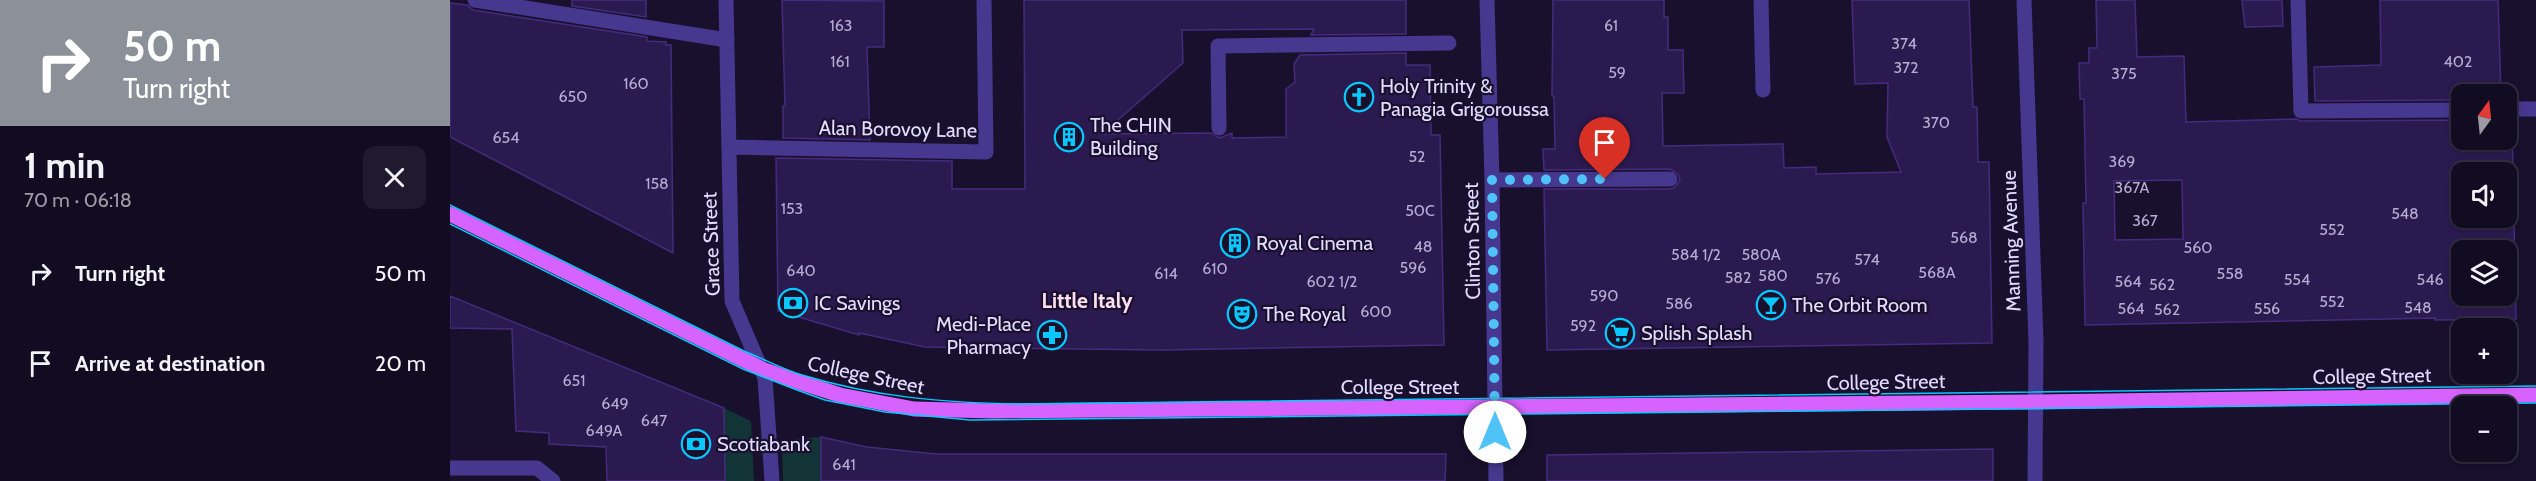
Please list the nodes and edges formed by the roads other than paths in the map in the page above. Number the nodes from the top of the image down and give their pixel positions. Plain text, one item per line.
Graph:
1 (475, 0) edge
2 (726, 0) edge
3 (984, 0) edge
4 (1487, 0) edge
5 (1761, 0) edge
6 (2024, 0) edge
7 (2298, 0) edge
8 (727, 40) junction
9 (1449, 43) dead end
10 (1763, 90) dead end
11 (2517, 109) edge
12 (2536, 109) edge
13 (2451, 110) edge
14 (1220, 128) dead end
15 (729, 147) junction
16 (1671, 179) dead end
17 (1492, 180) junction
18 (450, 214) edge
19 (762, 369) junction
20 (2536, 395) edge
21 (2035, 402) junction
22 (1496, 408) junction
23 (450, 468) edge
24 (553, 481) edge
25 (772, 481) edge
26 (1496, 481) edge
27 (2035, 481) edge

1 - 8 street
2 - 8 street, Grace Street
3 - 15 street, Alan Borovoy Lane
4 - 17 street, Clinton Street
5 - 10 street
6 - 21 street, Manning Avenue
7 - 13 street
8 - 15 street, Grace Street
9 - 14 street
11 - 12 street
15 - 19 street, Grace Street
16 - 17 street
17 - 22 street, Clinton Street
18 - 19 main road, College Street
19 - 22 main road, College Street
19 - 25 street, Grace Street
20 - 21 main road, College Street
21 - 22 main road, College Street
21 - 27 street, Manning Avenue
22 - 26 street, Clinton Street
23 - 24 street

